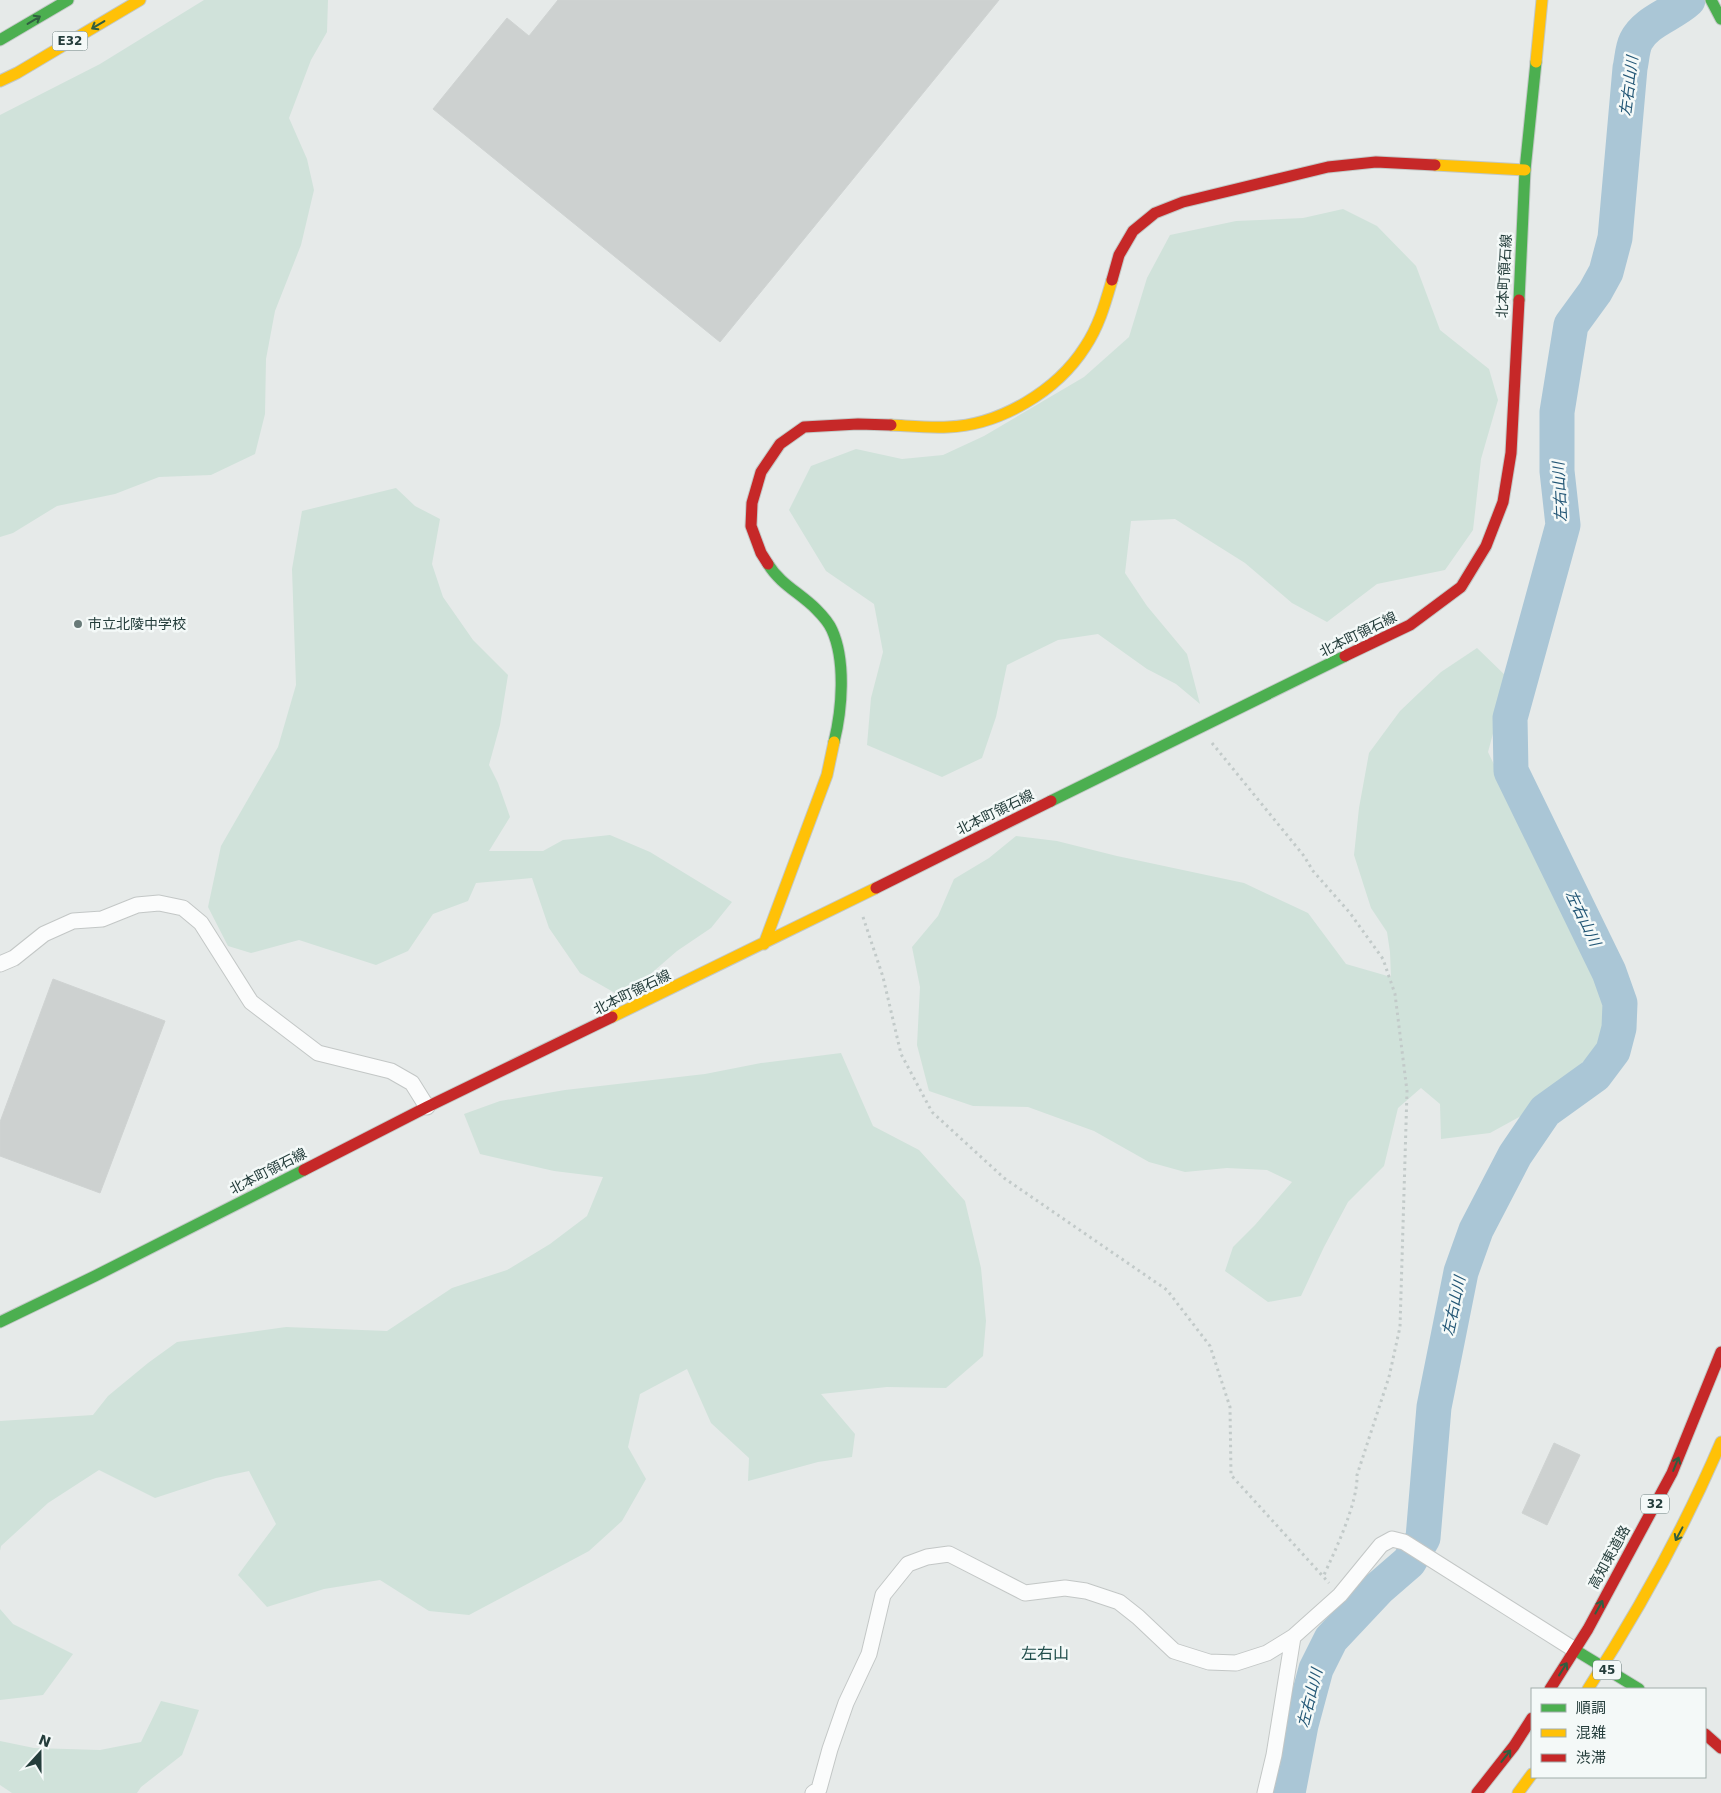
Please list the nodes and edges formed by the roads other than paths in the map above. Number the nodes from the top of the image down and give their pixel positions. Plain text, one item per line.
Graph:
1 (68, 0) edge
2 (140, 0) edge
3 (1542, 0) edge
4 (1712, 2) edge
5 (1721, 19) edge
6 (0, 40) edge
7 (0, 81) edge
8 (1525, 170) junction
9 (764, 944) junction
10 (0, 964) edge
11 (427, 1107) junction
12 (0, 1322) edge
13 (1721, 1352) edge
14 (1721, 1442) edge
15 (1293, 1637) junction
16 (1575, 1650) junction
17 (1602, 1667) junction
18 (1551, 1688) edge
19 (1589, 1688) edge
20 (1637, 1688) edge
21 (1531, 1720) edge
22 (1706, 1735) edge
23 (1721, 1748) edge
24 (1531, 1775) edge
25 (813, 1793) edge
26 (1265, 1793) edge
27 (1478, 1793) edge
28 (1518, 1793) edge

6 -> 1 main road, E32
2 -> 7 main road, E32
3 - 8 main road, 北本町領石線
4 - 5 main road
8 - 9 main road, 北本町領石線
8 - 9 main road
9 - 11 main road, 北本町領石線
10 - 11 street
11 - 12 main road, 北本町領石線
16 -> 13 main road, 高知東道路 / 32
14 -> 17 main road, 32
15 - 16 street
15 - 25 street
15 - 26 street
16 - 17 main road, 45
18 -> 16 main road, 高知東道路 / 32
17 - 19 main road, 32
17 - 20 main road, 45
27 -> 21 main road
22 - 23 main road
24 - 28 main road

